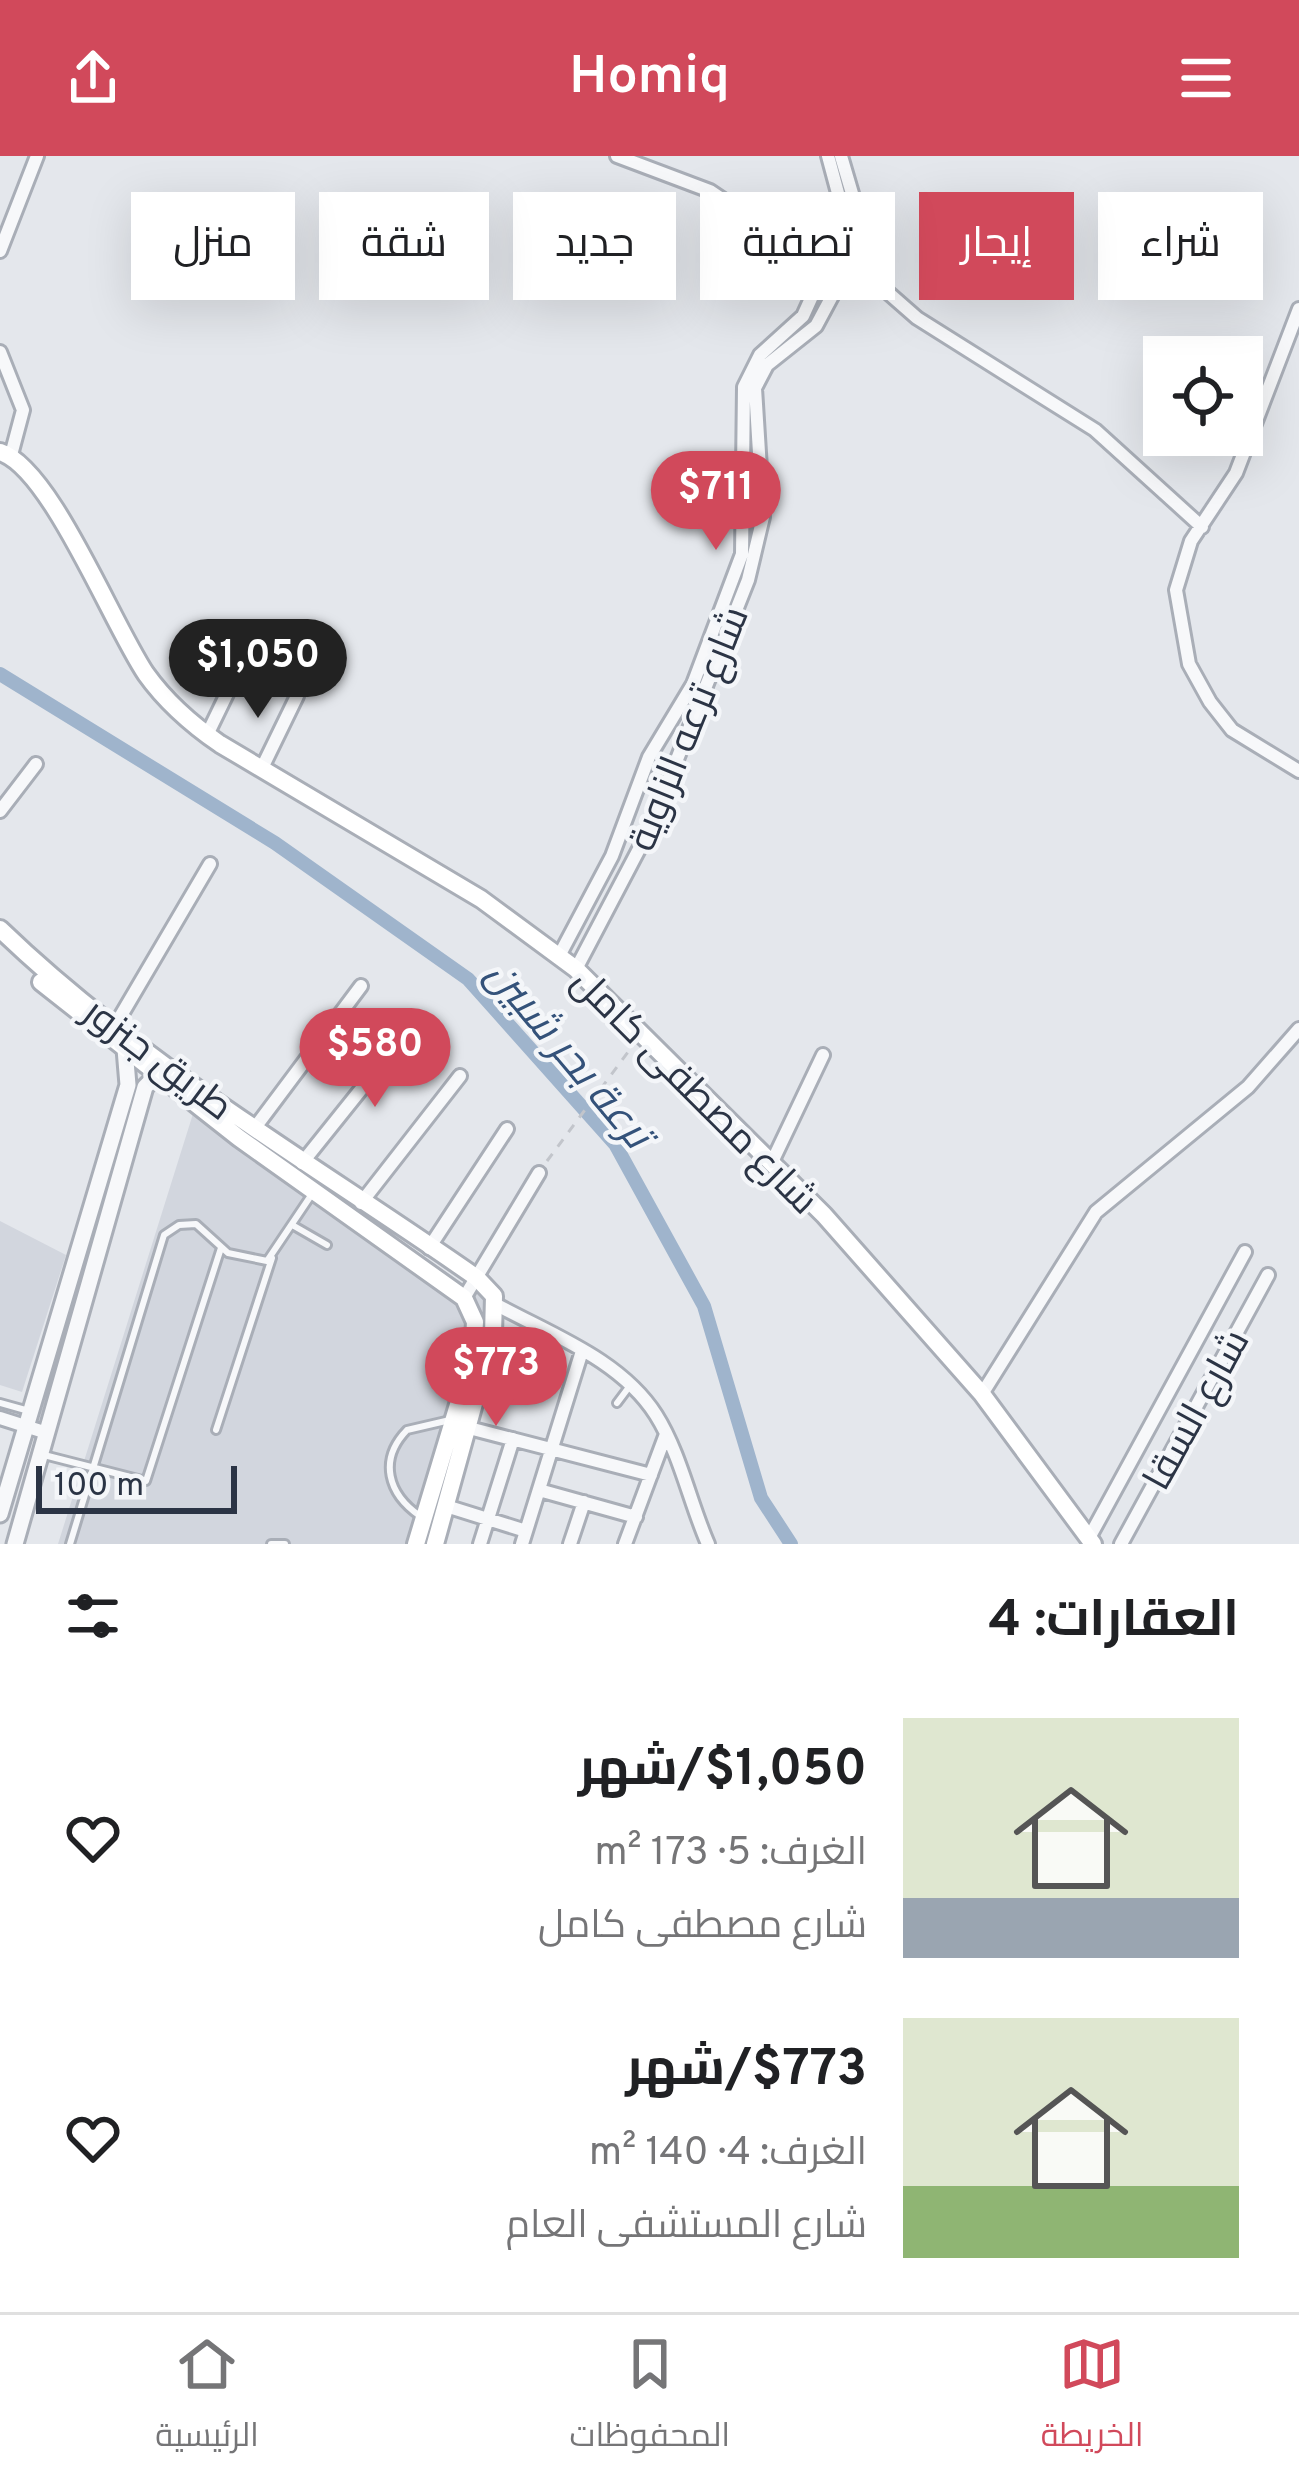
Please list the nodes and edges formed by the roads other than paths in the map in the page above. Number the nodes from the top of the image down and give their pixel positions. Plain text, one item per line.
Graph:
1 (37, 156) edge
2 (617, 156) edge
3 (829, 156) edge
4 (841, 156) edge
5 (710, 192) edge
6 (838, 192) edge
7 (852, 192) edge
8 (0, 251) edge
9 (895, 296) edge
10 (811, 300) edge
11 (830, 300) edge
12 (1299, 310) edge
13 (0, 352) edge
14 (6, 453) edge
15 (1202, 527) junction
16 (254, 638) dead end
17 (297, 696) dead end
18 (207, 735) junction
19 (36, 764) dead end
20 (262, 768) junction
21 (1299, 771) edge
22 (0, 811) edge
23 (210, 864) dead end
24 (0, 929) edge
25 (0, 944) edge
26 (559, 956) junction
27 (576, 970) junction
28 (361, 986) dead end
29 (116, 1024) junction
30 (411, 1028) dead end
31 (1299, 1029) edge
32 (124, 1049) junction
33 (823, 1055) dead end
34 (157, 1075) junction
35 (460, 1076) dead end
36 (507, 1129) dead end
37 (254, 1130) junction
38 (772, 1162) junction
39 (302, 1163) junction
40 (539, 1172) dead end
41 (314, 1191) junction
42 (361, 1203) junction
43 (292, 1226) junction
44 (327, 1245) dead end
45 (429, 1247) junction
46 (221, 1248) junction
47 (1245, 1252) dead end
48 (272, 1258) junction
49 (1268, 1275) dead end
50 (477, 1278) junction
51 (62, 1300) junction
52 (468, 1304) junction
53 (496, 1305) junction
54 (83, 1306) junction
55 (582, 1351) junction
56 (631, 1384) junction
57 (982, 1394) junction
58 (0, 1403) edge
59 (617, 1403) dead end
60 (0, 1418) edge
61 (27, 1419) junction
62 (461, 1424) junction
63 (215, 1430) dead end
64 (47, 1433) junction
65 (666, 1434) junction
66 (513, 1439) junction
67 (552, 1449) junction
68 (41, 1454) junction
69 (92, 1469) junction
70 (651, 1474) junction
71 (539, 1490) junction
72 (584, 1502) junction
73 (446, 1506) junction
74 (0, 1514) edge
75 (636, 1516) junction
76 (423, 1518) junction
77 (488, 1519) junction
78 (524, 1537) edge
79 (571, 1541) edge
80 (1091, 1541) edge
81 (15, 1544) edge
82 (70, 1544) edge
83 (272, 1544) edge
84 (285, 1544) edge
85 (416, 1544) edge
86 (435, 1544) edge
87 (480, 1544) edge
88 (589, 1544) edge
89 (626, 1544) edge
90 (708, 1544) edge
91 (1121, 1544) edge

1 - 8 street
2 - 5 street
3 - 6 street, شارع ترعه الزاوية
4 - 7 street, شارع ترعه الزاوية
9 - 15 street
10 - 26 street, شارع ترعه الزاوية
11 - 27 street, شارع ترعه الزاوية
12 - 15 street
13 - 14 street
14 - 18 main road, شارع مصطفى كامل
15 - 21 street
16 - 18 street
17 - 20 street
18 - 20 main road, شارع مصطفى كامل
19 - 22 street
20 - 26 main road, شارع مصطفى كامل
23 - 29 street
24 - 29 main road, طريق جنزور
25 - 32 main road, طريق جنزور
26 - 27 main road, شارع مصطفى كامل
27 - 38 main road, شارع مصطفى كامل
28 - 37 street
29 - 37 main road, طريق جنزور
30 - 39 street
31 - 57 street
32 - 34 main road, طريق جنزور
32 - 51 street
33 - 38 street
34 - 41 main road, طريق جنزور
34 - 54 street
35 - 42 street
36 - 45 street
37 - 39 main road, طريق جنزور
38 - 57 main road, شارع مصطفى كامل
39 - 42 main road, طريق جنزور
40 - 50 street
41 - 43 lane
41 - 52 main road, طريق جنزور
42 - 45 main road, طريق جنزور
43 - 44 lane
43 - 48 lane
45 - 50 main road, طريق جنزور
46 - 48 lane
46 - 69 lane
46 - 69 lane
47 - 80 street
48 - 63 lane
49 - 91 street, شارع السقا
50 - 52 street
50 - 53 main road, طريق جنزور
51 - 54 street
51 - 61 street
52 - 62 main road
53 - 55 street
53 - 62 main road
54 - 64 street
55 - 56 street
55 - 67 street
56 - 59 lane
56 - 65 street
57 - 80 main road, شارع مصطفى كامل
58 - 61 lane
60 - 61 street
61 - 64 street
61 - 74 street
62 - 66 street
62 - 73 main road
62 - 76 main road
62 - 76 lane
64 - 68 street
65 - 70 street
65 - 90 street
66 - 67 street
66 - 77 street
67 - 70 street
67 - 71 street
68 - 69 lane
68 - 81 street
69 - 82 lane
70 - 75 street
71 - 72 street
71 - 78 street
72 - 75 street
72 - 79 street
73 - 77 street
73 - 86 main road
75 - 89 street
76 - 85 main road
77 - 78 street
77 - 87 street
79 - 88 street
83 - 84 lane

